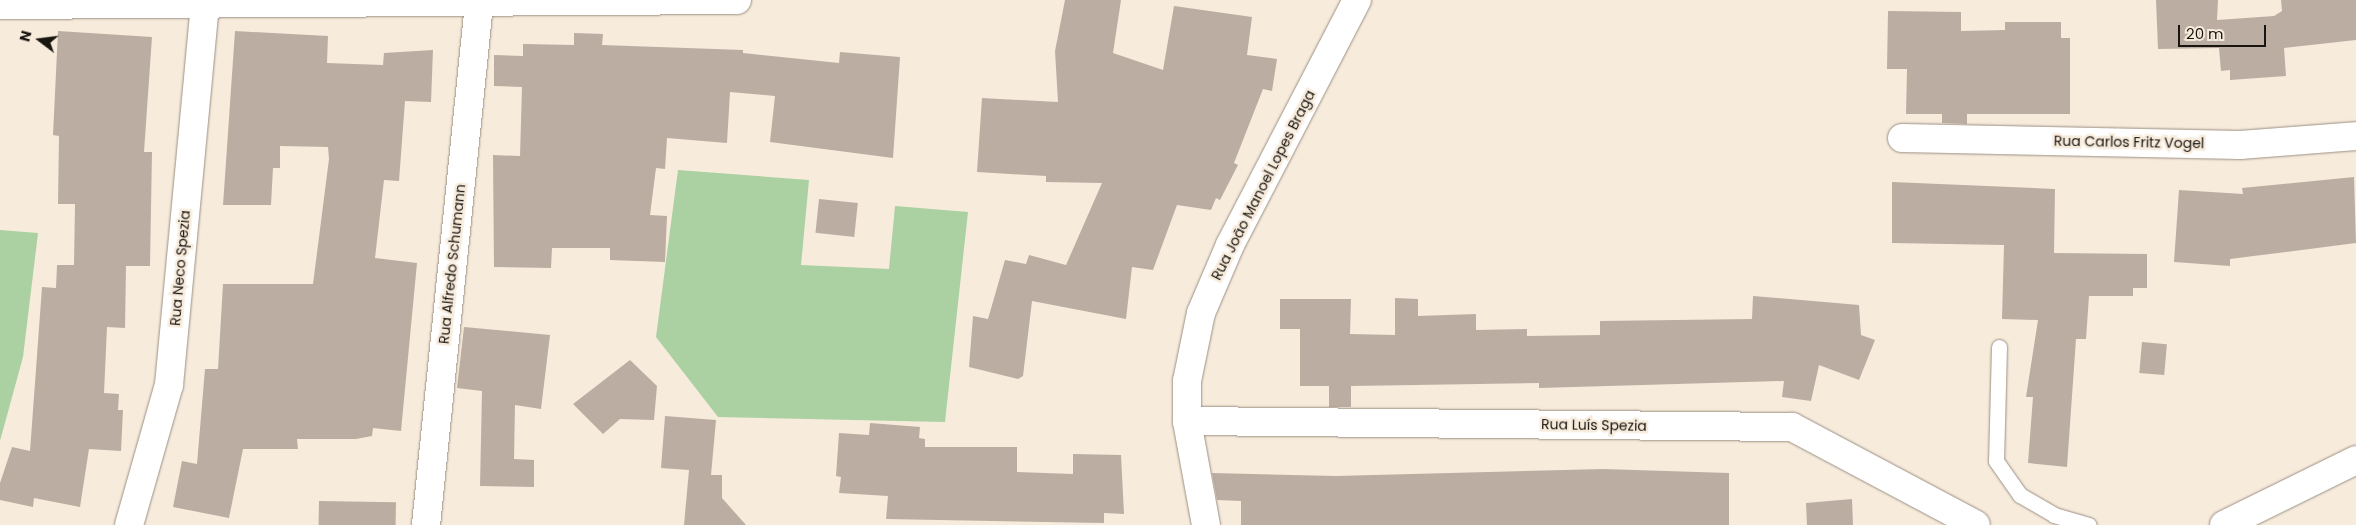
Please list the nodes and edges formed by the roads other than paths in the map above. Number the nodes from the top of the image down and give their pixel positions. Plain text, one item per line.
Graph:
1 (737, 0) edge
2 (1357, 0) edge
3 (479, 4) junction
4 (0, 5) edge
5 (205, 5) junction
6 (2356, 136) edge
7 (1902, 138) dead end
8 (1999, 346) dead end
9 (1186, 421) junction
10 (2356, 460) edge
11 (129, 525) edge
12 (426, 525) edge
13 (1206, 525) edge
14 (1976, 525) edge
15 (2089, 525) edge
16 (2224, 525) edge

1 - 3 street
2 - 9 street, Rua João Manoel Lopes Braga
3 - 5 street
3 - 12 street, Rua Alfredo Schumann
4 - 5 street
5 - 11 street, Rua Neco Spezia
6 - 7 street, Rua Carlos Fritz Vogel
8 - 15 lane
9 - 13 street, Rua João Manoel Lopes Braga
9 - 14 street, Rua Luís Spezia
10 - 16 street

